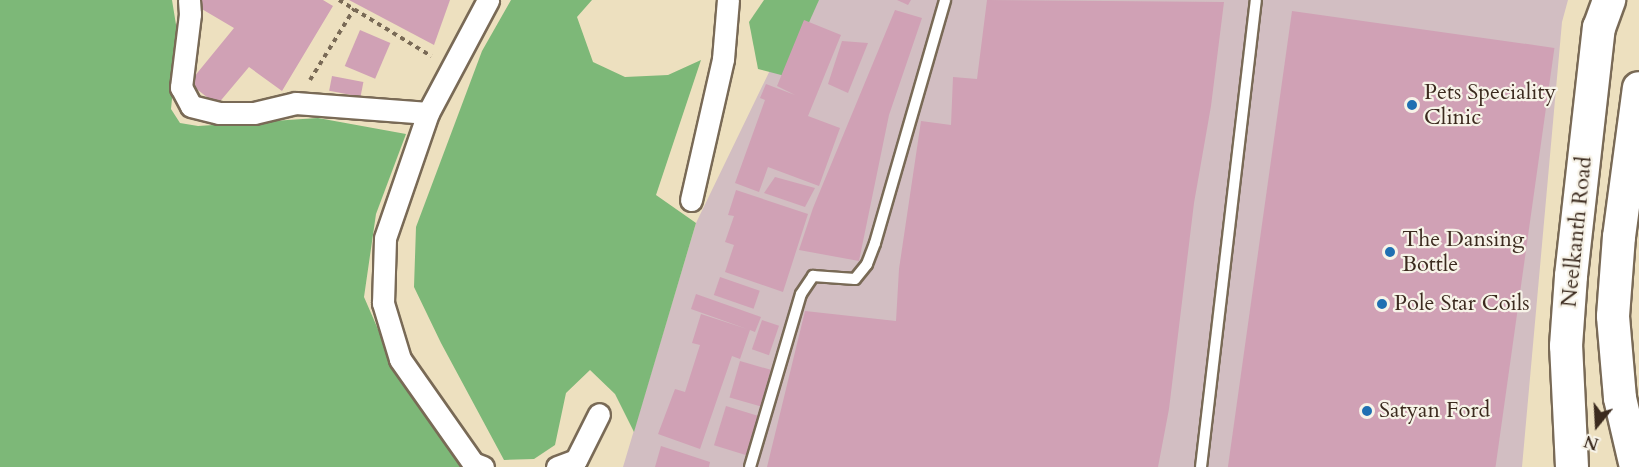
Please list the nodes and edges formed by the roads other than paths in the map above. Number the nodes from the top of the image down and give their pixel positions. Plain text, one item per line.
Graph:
1 (189, 0) edge
2 (488, 0) edge
3 (728, 0) edge
4 (945, 0) edge
5 (1256, 0) edge
6 (1609, 0) edge
7 (1639, 88) edge
8 (428, 113) junction
9 (691, 200) dead end
10 (599, 414) dead end
11 (483, 467) edge
12 (557, 467) edge
13 (750, 467) edge
14 (1201, 467) edge
15 (1572, 467) edge
16 (1636, 467) edge

1 - 8 street
2 - 8 street
3 - 9 street
4 - 13 lane
5 - 14 lane
6 - 15 street, Neelkanth Road
7 - 16 street, Neelkanth Road
8 - 11 street
10 - 12 street

